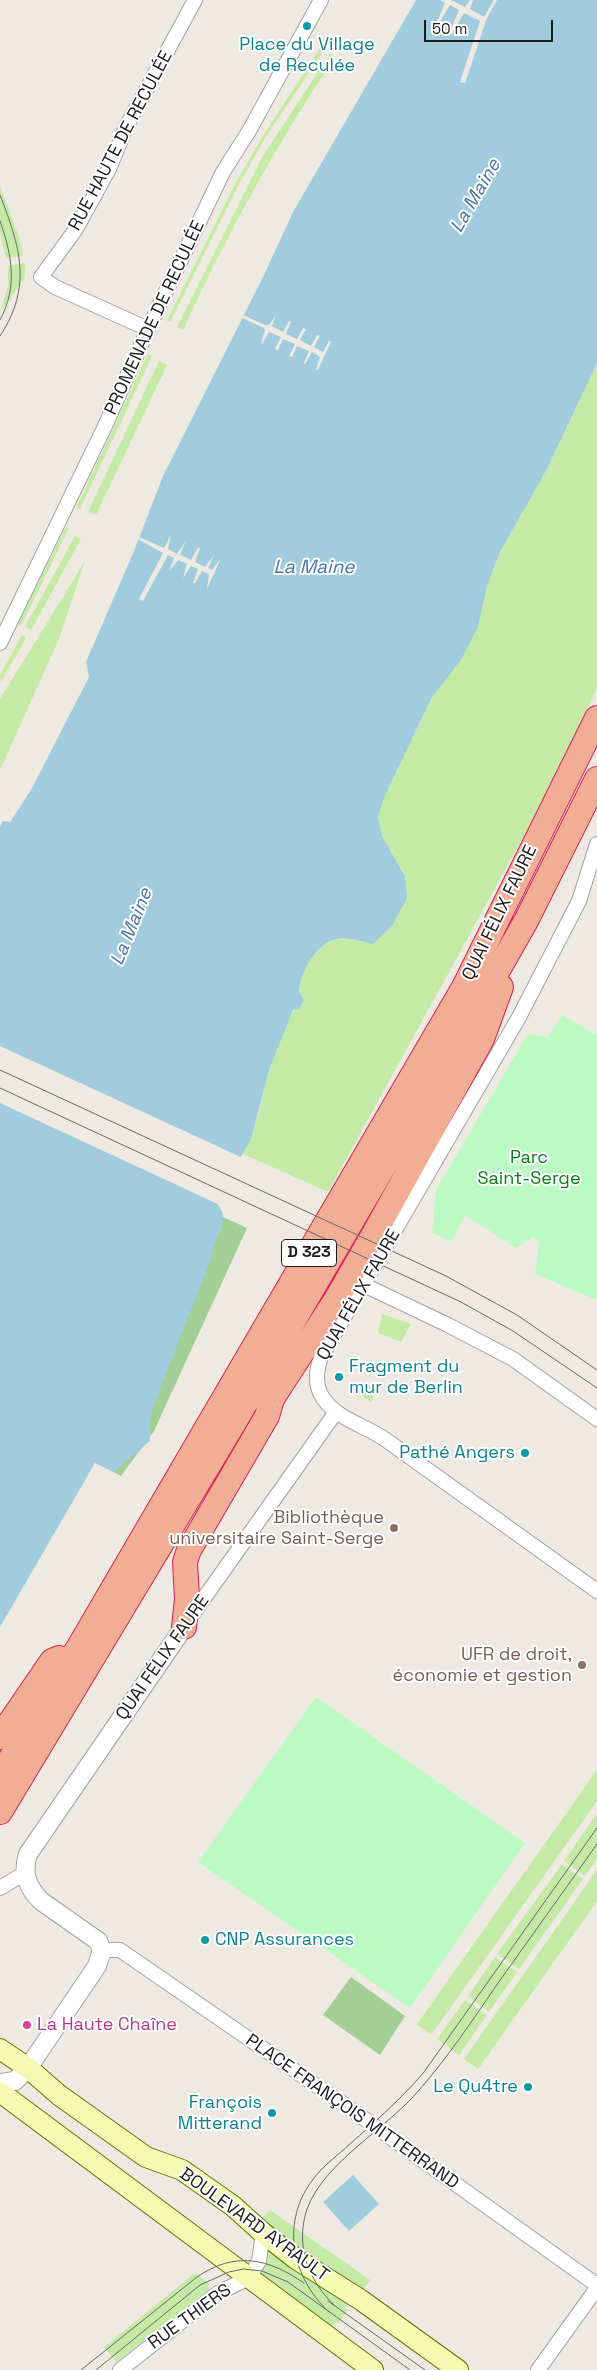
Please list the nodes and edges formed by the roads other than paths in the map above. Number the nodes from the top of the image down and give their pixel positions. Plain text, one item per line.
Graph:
1 (195, 0) edge
2 (321, 0) edge
3 (148, 328) junction
4 (0, 643) edge
5 (597, 718) edge
6 (597, 779) edge
7 (597, 844) edge
8 (526, 921) junction
9 (518, 1019) junction
10 (482, 1039) junction
11 (364, 1285) junction
12 (272, 1399) junction
13 (336, 1412) junction
14 (597, 1418) edge
15 (232, 1426) junction
16 (597, 1591) edge
17 (184, 1627) junction
18 (80, 1645) junction
19 (0, 1737) edge
20 (0, 1776) edge
21 (0, 1812) edge
22 (25, 1873) junction
23 (0, 1888) edge
24 (102, 1950) junction
25 (0, 2049) edge
26 (28, 2068) junction
27 (0, 2083) edge
28 (0, 2092) edge
29 (263, 2233) junction
30 (249, 2278) junction
31 (597, 2287) edge
32 (367, 2369) edge
33 (120, 2370) edge
34 (458, 2370) edge
35 (538, 2370) edge

1 - 3 street, RUE HAUTE DE RECULÉE
2 - 3 street, PROMENADE DE RECULÉE
3 - 4 street, PROMENADE DE RECULÉE
5 - 18 highway, QUAI FÉLIX FAURE / D 323
6 - 8 highway, QUAI FÉLIX FAURE / D 323
7 - 9 street, QUAI FÉLIX FAURE
8 - 10 highway
8 - 15 highway, QUAI FÉLIX FAURE / D 323
9 - 10 street
9 - 11 street, QUAI FÉLIX FAURE
10 - 12 highway
11 - 13 street, QUAI FÉLIX FAURE
11 - 14 street
12 - 15 highway
12 - 17 highway
13 - 16 street
13 - 17 street, QUAI FÉLIX FAURE
15 - 21 highway, QUAI FÉLIX FAURE / D 323
17 - 22 street, QUAI FÉLIX FAURE
18 - 19 highway
18 - 20 highway, QUAI FÉLIX FAURE / D 323
22 - 23 street
22 - 24 street
24 - 26 street
24 - 31 street, PLACE FRANÇOIS MITTERRAND
25 - 26 main road, BOULEVARD AYRAULT
26 - 27 street
26 - 29 main road, BOULEVARD AYRAULT
28 - 30 main road
29 - 30 street, RUE THIERS
29 - 34 main road, BOULEVARD AYRAULT
30 - 32 main road
30 - 33 street, RUE THIERS
31 - 35 street

